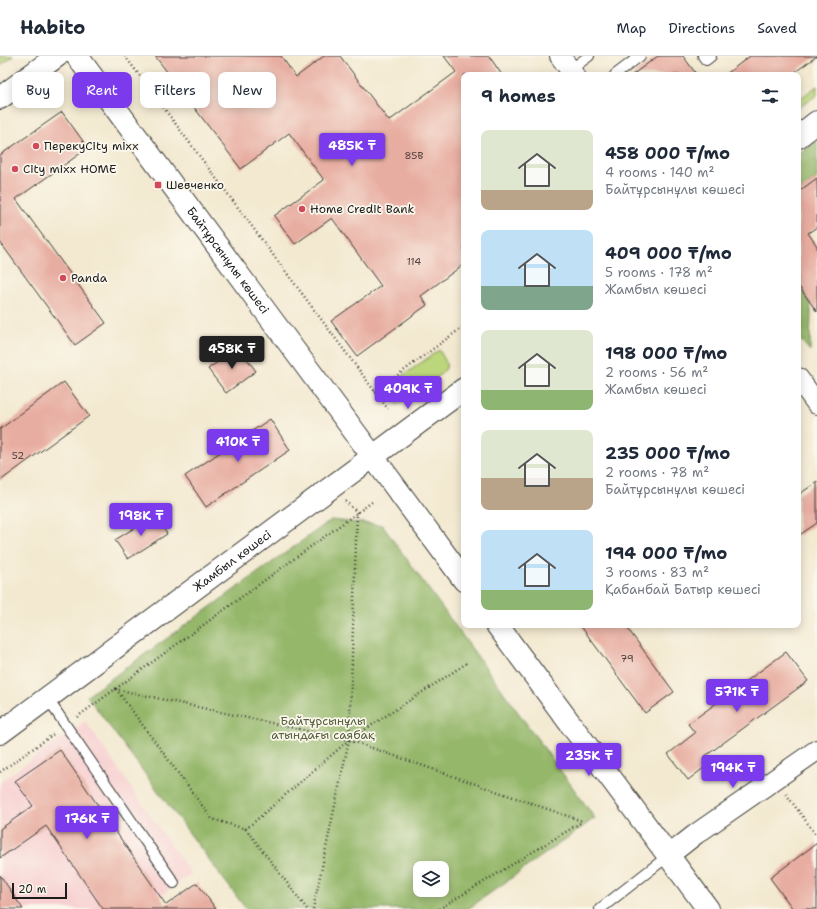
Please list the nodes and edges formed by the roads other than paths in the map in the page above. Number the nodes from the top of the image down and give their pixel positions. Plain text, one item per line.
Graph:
1 (57, 56) edge
2 (77, 56) edge
3 (589, 56) edge
4 (640, 56) edge
5 (703, 56) edge
6 (711, 56) edge
7 (568, 67) edge
8 (619, 72) edge
9 (0, 98) edge
10 (817, 122) edge
11 (801, 135) edge
12 (801, 382) edge
13 (461, 391) edge
14 (817, 404) edge
15 (373, 458) junction
16 (461, 576) edge
17 (499, 628) edge
18 (47, 698) junction
19 (0, 733) edge
20 (817, 750) edge
21 (668, 856) junction
22 (174, 883) dead end
23 (600, 909) edge
24 (708, 909) edge

1 - 9 main road
2 - 15 main road, Байтұрсынұлы көшесі
3 - 7 lane
4 - 8 lane
5 - 6 lane
10 - 11 main road
12 - 14 street
13 - 15 main road, Жамбыл көшесі
15 - 16 main road, Байтұрсынұлы көшесі
15 - 18 main road, Жамбыл көшесі
17 - 21 main road
18 - 19 main road, Жамбыл көшесі
18 - 22 lane
20 - 21 street
21 - 23 lane
21 - 24 main road

